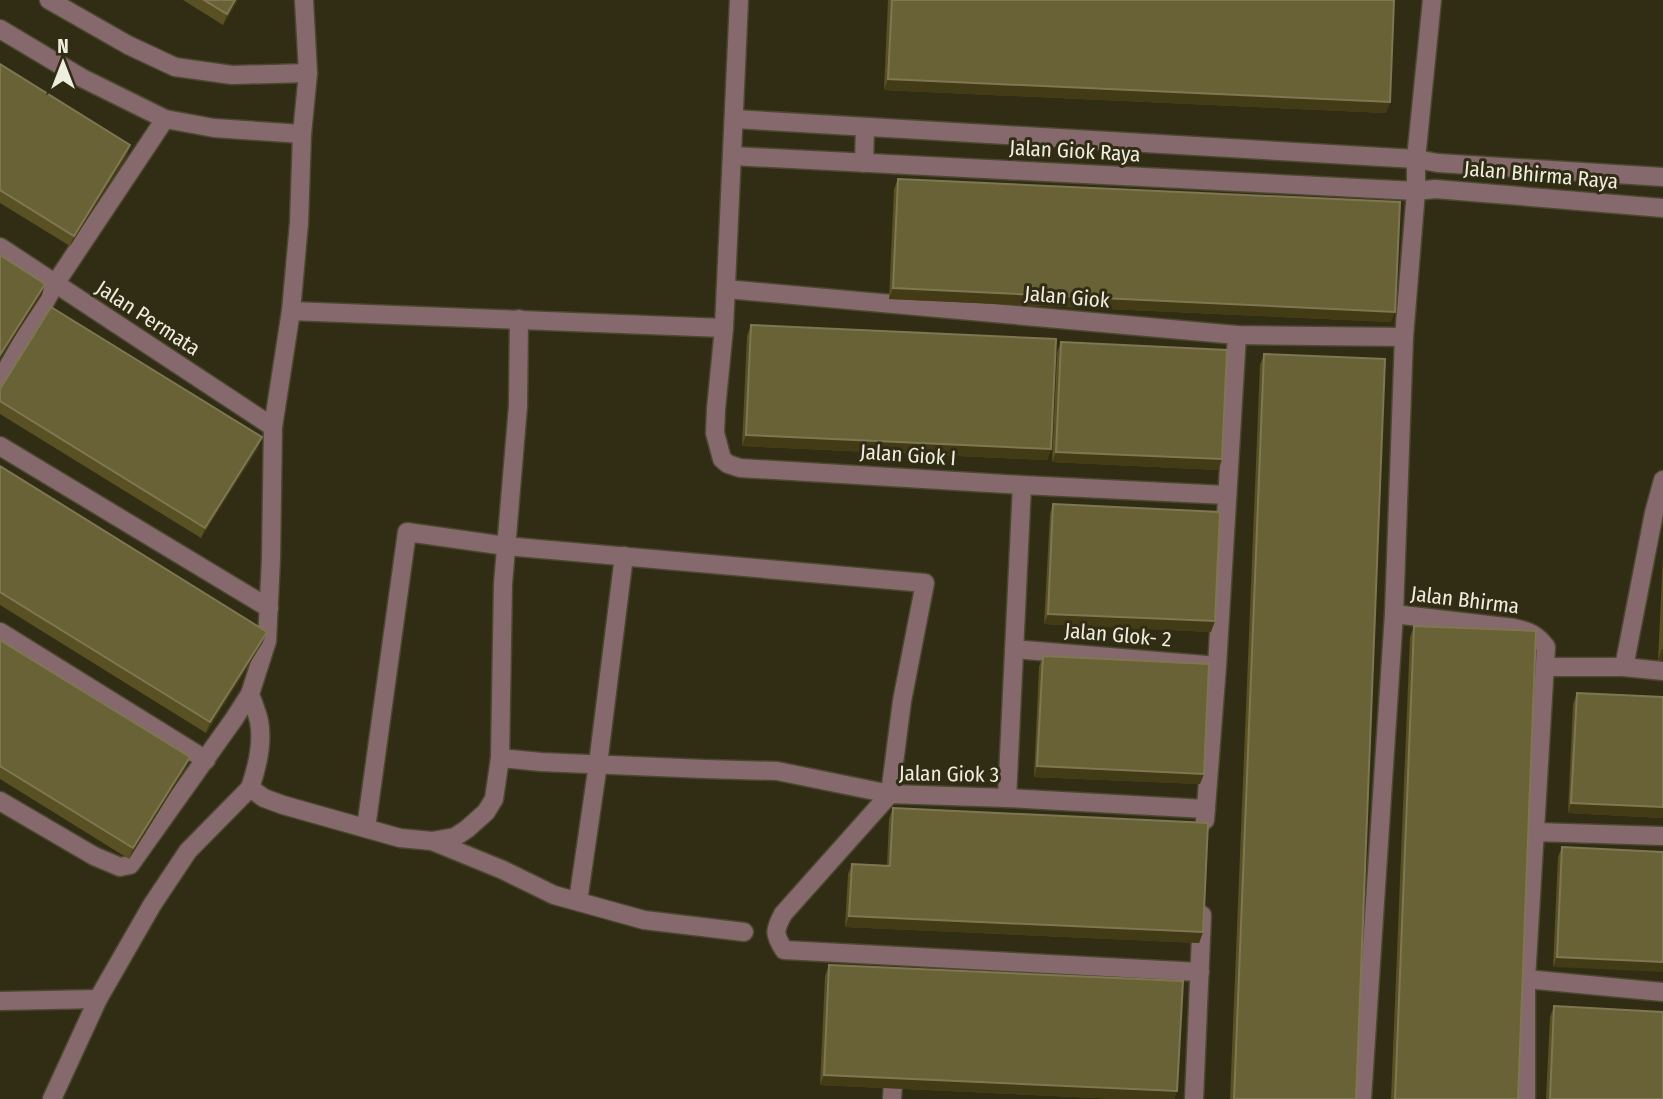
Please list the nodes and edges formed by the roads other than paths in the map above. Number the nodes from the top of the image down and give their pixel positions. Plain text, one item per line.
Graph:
1 (49, 0) edge
2 (304, 0) edge
3 (739, 0) edge
4 (1433, 0) edge
5 (0, 29) edge
6 (308, 73) junction
7 (165, 119) junction
8 (734, 119) junction
9 (865, 127) junction
10 (302, 134) junction
11 (732, 156) junction
12 (1416, 159) junction
13 (864, 163) junction
14 (1663, 177) edge
15 (1416, 191) junction
16 (1663, 208) edge
17 (0, 247) edge
18 (55, 284) junction
19 (726, 289) junction
20 (291, 311) junction
21 (519, 319) junction
22 (724, 328) junction
23 (1237, 335) junction
24 (1404, 337) junction
25 (0, 382) edge
26 (273, 427) junction
27 (0, 446) edge
28 (1663, 480) edge
29 (1022, 485) junction
30 (1227, 495) junction
31 (1659, 514) edge
32 (506, 546) junction
33 (624, 556) junction
34 (269, 608) junction
35 (1394, 614) junction
36 (0, 632) edge
37 (1014, 649) junction
38 (1217, 666) junction
39 (1546, 667) junction
40 (1624, 667) junction
41 (1663, 671) edge
42 (250, 694) junction
43 (500, 758) junction
44 (206, 760) junction
45 (598, 764) junction
46 (250, 788) junction
47 (890, 794) junction
48 (1007, 798) junction
49 (0, 801) edge
50 (1206, 809) junction
51 (366, 828) junction
52 (1535, 832) junction
53 (1205, 836) edge
54 (1663, 836) edge
55 (432, 841) junction
56 (578, 901) junction
57 (1203, 904) edge
58 (744, 932) dead end
59 (1200, 972) junction
60 (1526, 979) junction
61 (1663, 992) edge
62 (98, 999) junction
63 (0, 1002) edge
64 (895, 1047) edge
65 (51, 1099) edge
66 (892, 1099) edge
67 (1194, 1099) edge
68 (1362, 1099) edge
69 (1526, 1099) edge

1 - 6 street
2 - 6 street
3 - 8 street
4 - 12 street
5 - 7 street
6 - 10 street
7 - 10 street
7 - 18 street
8 - 9 street, Jalan Giok Raya
8 - 11 street
9 - 12 street, Jalan Giok Raya
9 - 13 street
10 - 20 street
11 - 13 street, Jalan Giok Raya
11 - 19 street
12 - 14 street, Jalan Bhirma Raya
12 - 15 street
13 - 15 street, Jalan Giok Raya
15 - 16 street, Jalan Bhirma Raya
15 - 24 street
17 - 18 street, Jalan Permata
18 - 25 street
18 - 26 street, Jalan Permata
19 - 22 street
19 - 23 street, Jalan Giok
20 - 21 street
20 - 26 street
21 - 22 street
21 - 32 street
22 - 29 street, Jalan Giok I
23 - 24 street, Jalan Giok
23 - 30 street
24 - 35 street
26 - 34 street
27 - 34 street
28 - 31 street
29 - 30 street, Jalan Giok I
29 - 37 street
30 - 38 street
31 - 40 street
32 - 33 street
32 - 43 street
32 - 51 street
33 - 45 street
33 - 47 street
34 - 42 street
35 - 39 street, Jalan Bhirma
35 - 68 street
36 - 44 street
37 - 38 street, Jalan Glok- 2
37 - 48 street
38 - 50 street
39 - 40 street
39 - 52 street
40 - 41 street
42 - 44 street
42 - 46 street
43 - 45 street
43 - 55 street
44 - 49 street
45 - 47 street
45 - 56 street
46 - 51 street
46 - 62 street
47 - 48 street, Jalan Giok 3
47 - 59 street, Jalan Giok 3
48 - 50 street, Jalan Giok 3
50 - 53 street
51 - 55 street
52 - 54 street
52 - 60 street
55 - 56 street
56 - 58 street
57 - 59 street
59 - 67 street
60 - 61 street
60 - 69 street
62 - 63 street
62 - 65 street
64 - 66 street

